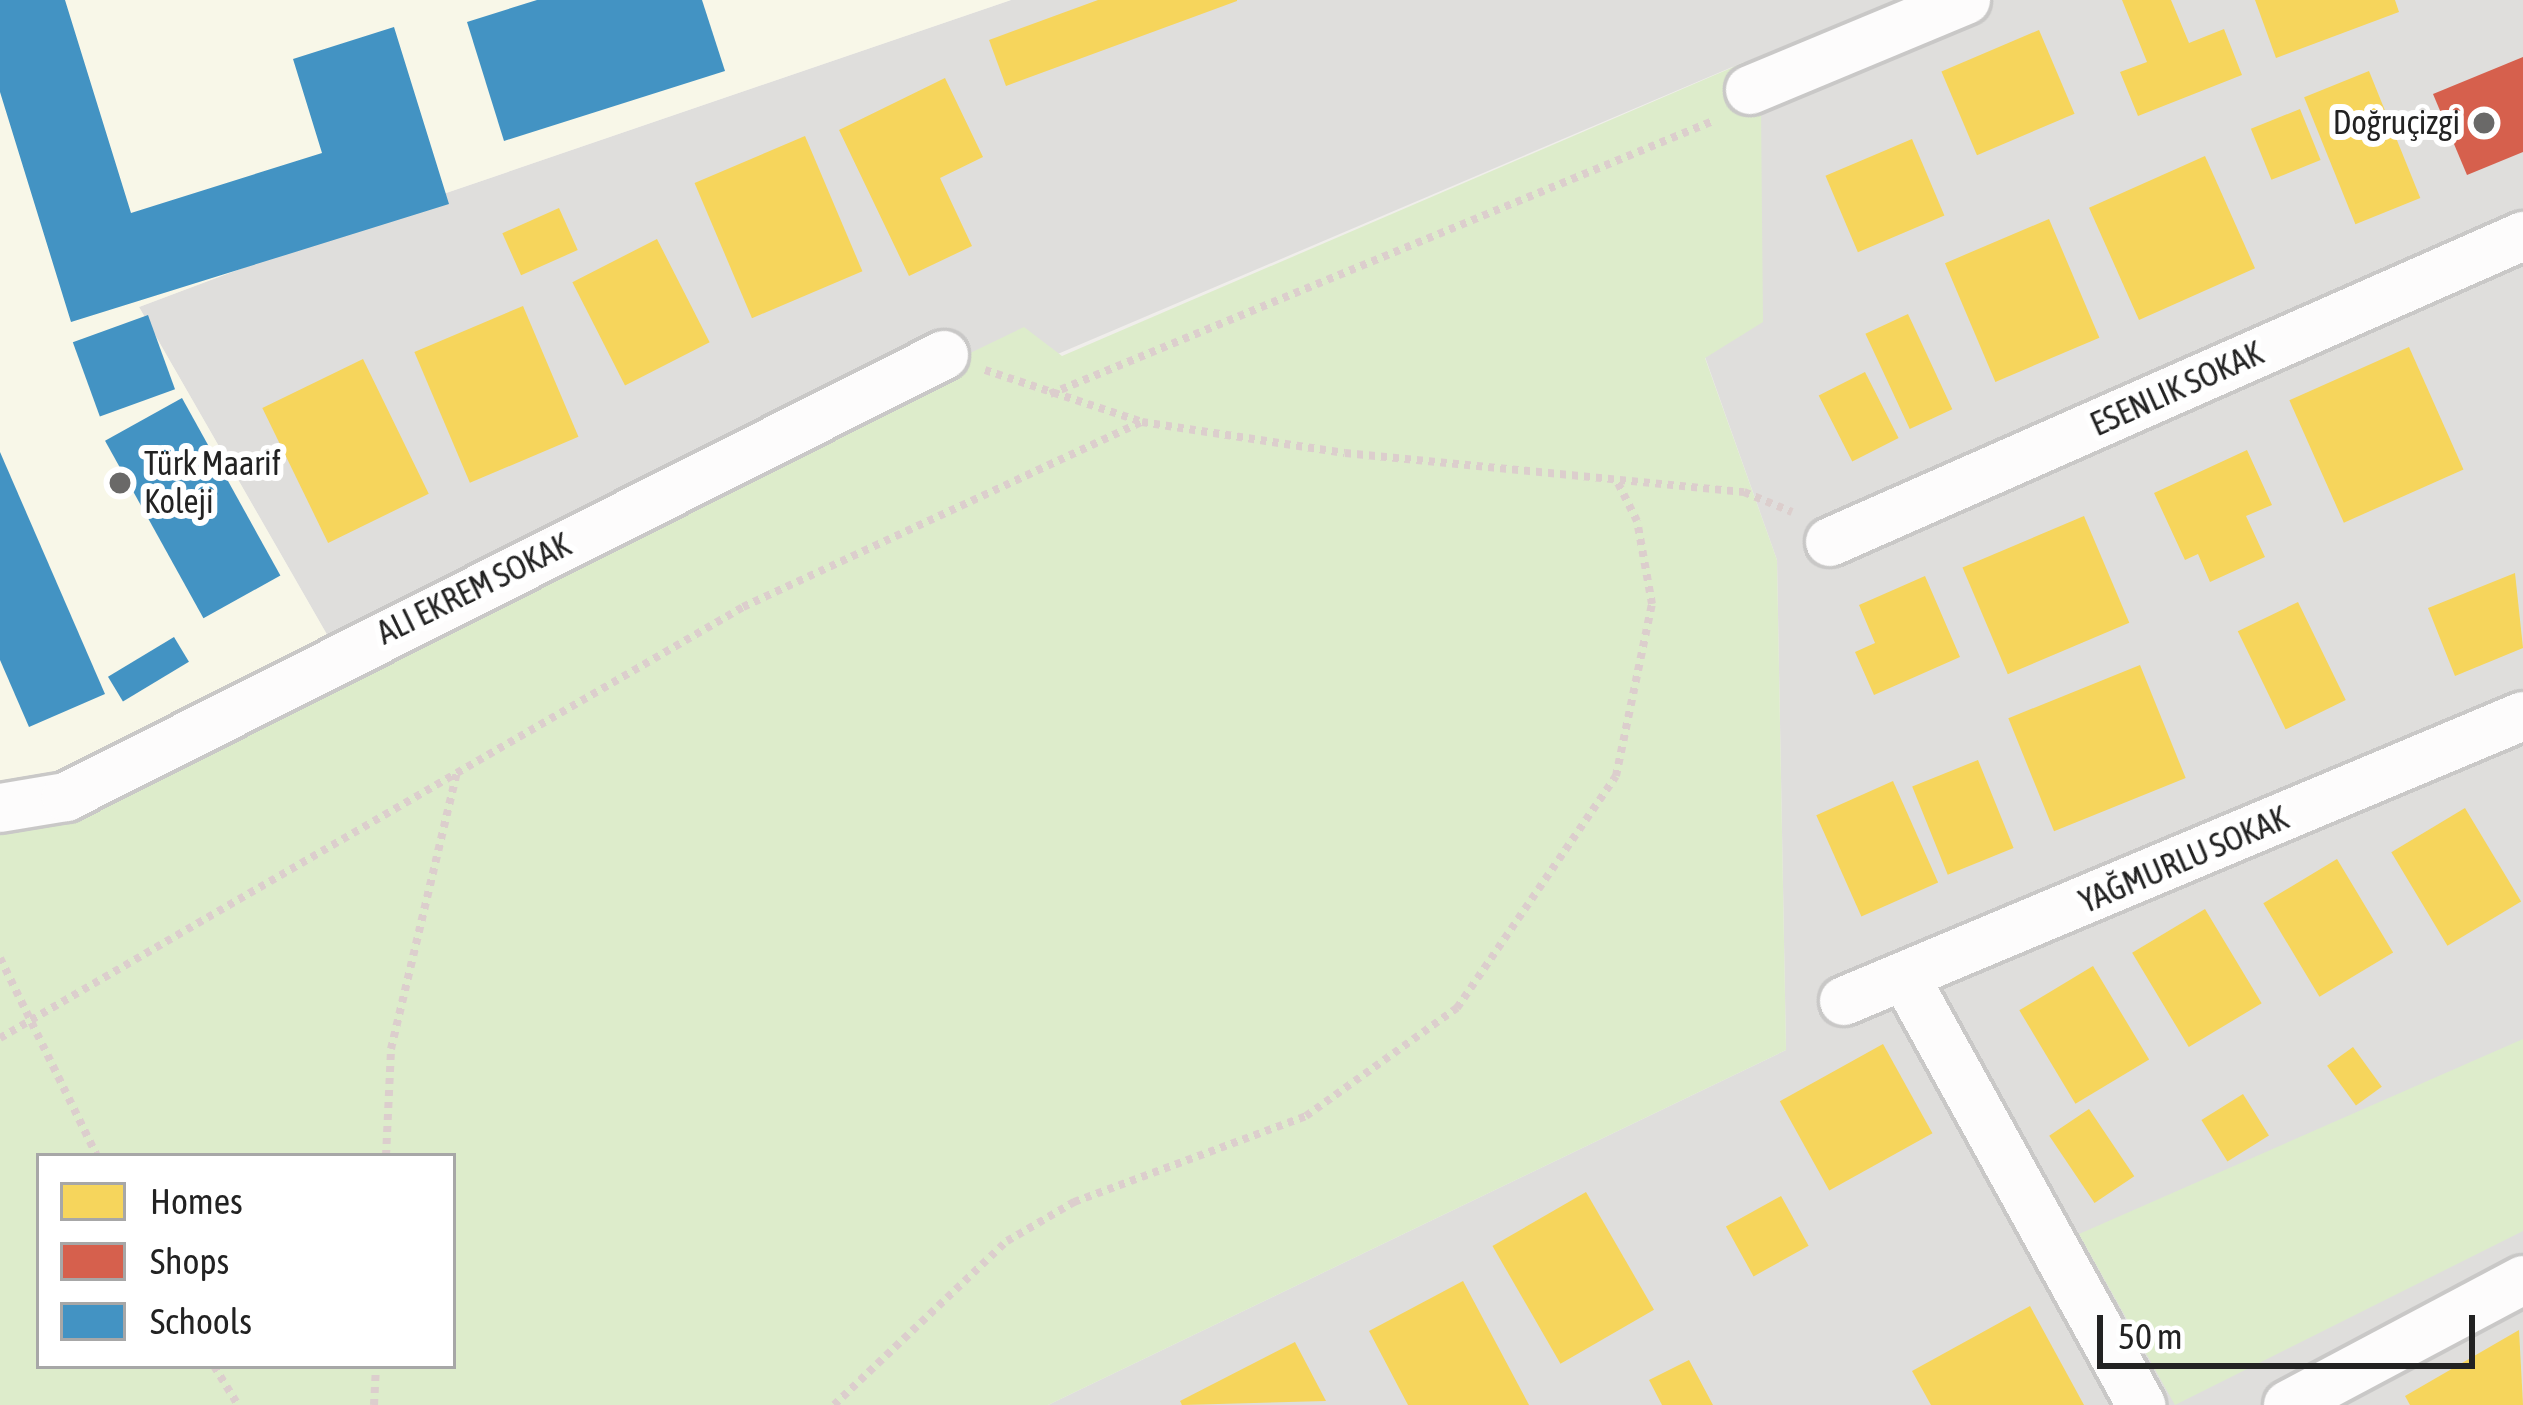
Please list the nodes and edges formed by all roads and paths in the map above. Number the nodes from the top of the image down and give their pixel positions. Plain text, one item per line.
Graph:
1 (1966, 0) edge
2 (1750, 90) joint
3 (2523, 236) edge
4 (944, 355) joint
5 (1049, 394) junction
6 (1142, 422) junction
7 (1617, 481) junction
8 (1830, 542) joint
9 (2523, 716) edge
10 (458, 771) junction
11 (0, 808) edge
12 (0, 958) edge
13 (1906, 979) junction
14 (1844, 1001) dead end
15 (31, 1022) junction
16 (0, 1038) edge
17 (96, 1153) edge
18 (386, 1153) edge
19 (2523, 1280) edge
20 (216, 1369) edge
21 (376, 1369) edge
22 (238, 1405) edge
23 (374, 1405) edge
24 (834, 1405) edge
25 (2141, 1405) edge
26 (2288, 1405) edge

1 - 2 street
2 - 5 path
3 - 8 street, ESENLIK SOKAK
4 - 5 path
4 - 11 street, ALI EKREM SOKAK
5 - 6 path
6 - 7 path
6 - 10 path
7 - 8 path
7 - 24 path
9 - 13 street, YAĞMURLU SOKAK
10 - 15 path
10 - 18 path
12 - 15 path
13 - 14 street, YAĞMURLU SOKAK
13 - 25 street
15 - 16 path
15 - 17 path
19 - 26 street
20 - 22 path
21 - 23 path

